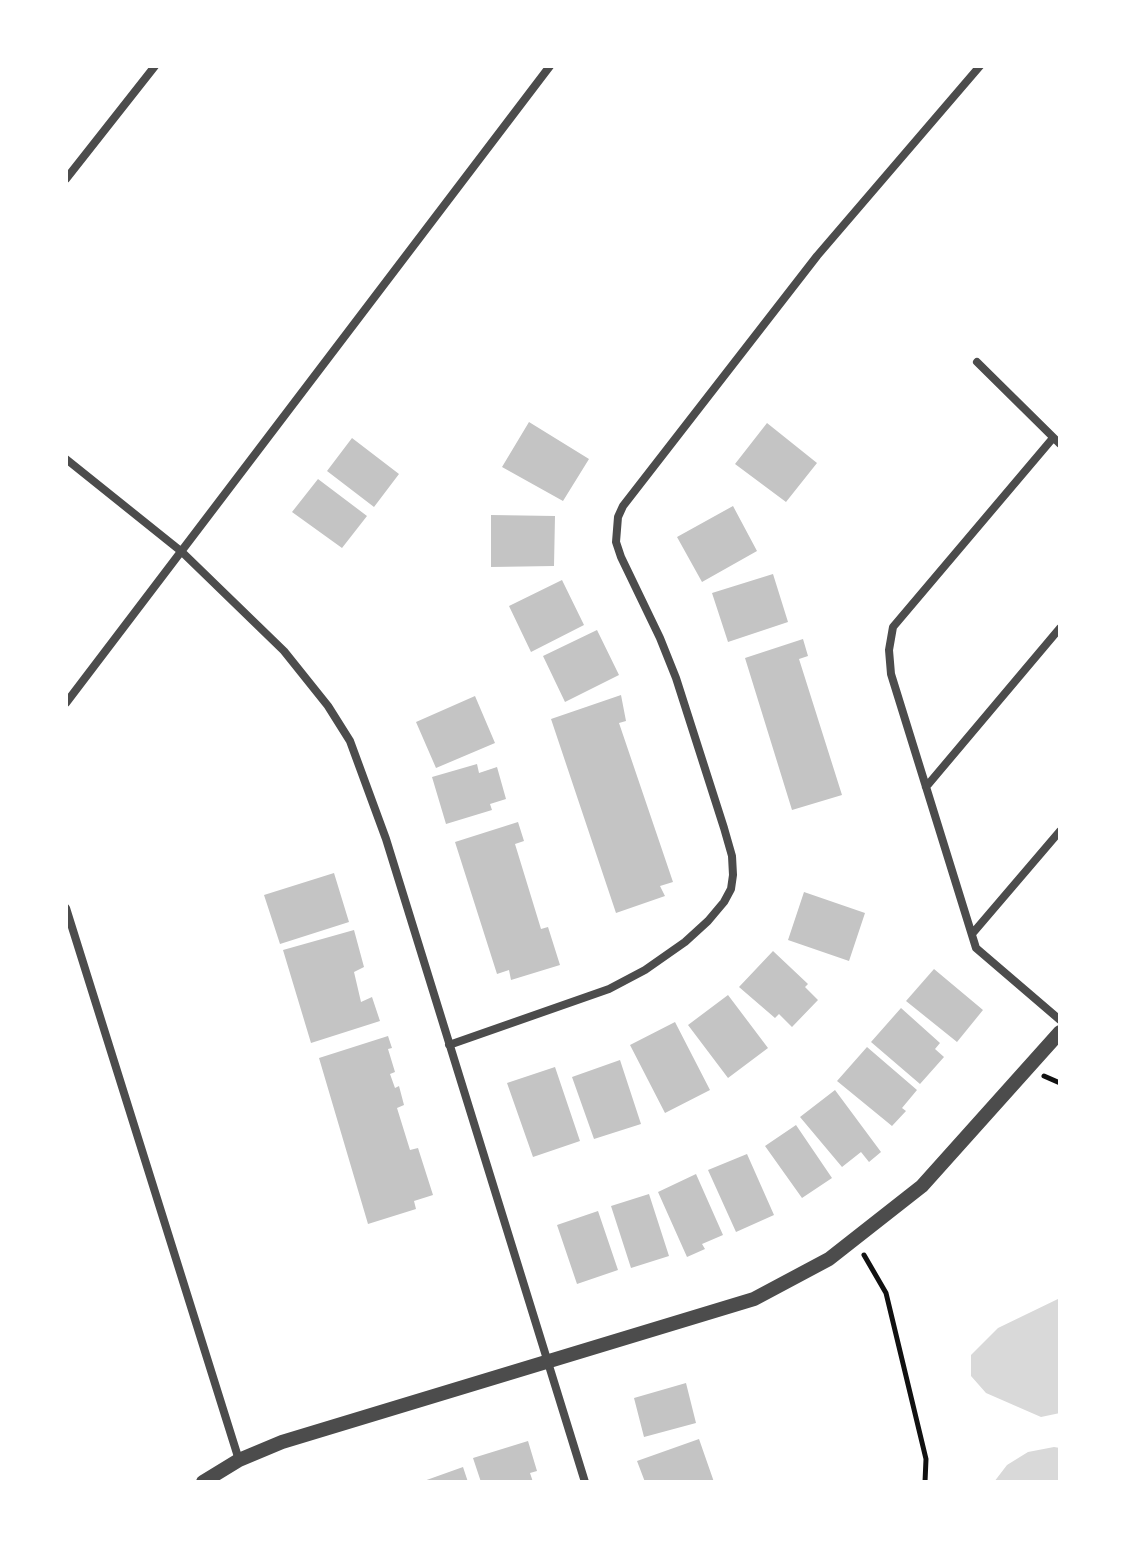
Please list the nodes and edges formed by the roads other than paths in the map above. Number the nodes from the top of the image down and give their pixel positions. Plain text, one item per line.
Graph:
1 (155, 66) edge
2 (550, 66) edge
3 (980, 66) edge
4 (66, 179) edge
5 (977, 362) dead end
6 (1056, 441) edge
7 (66, 459) edge
8 (182, 552) junction
9 (1060, 628) edge
10 (66, 703) edge
11 (926, 787) junction
12 (1060, 831) edge
13 (66, 908) edge
14 (972, 934) junction
15 (1060, 1020) edge
16 (1060, 1032) edge
17 (449, 1045) junction
18 (549, 1361) junction
19 (239, 1460) junction
20 (203, 1482) edge
21 (585, 1482) edge

1 - 4 street
2 - 8 street
3 - 17 street
5 - 6 street
6 - 11 street
7 - 8 street
8 - 10 street
8 - 17 street
9 - 11 street
11 - 14 street
12 - 14 street
13 - 19 street
14 - 15 street
16 - 18 street
17 - 18 street
18 - 19 street
18 - 21 street
19 - 20 street

